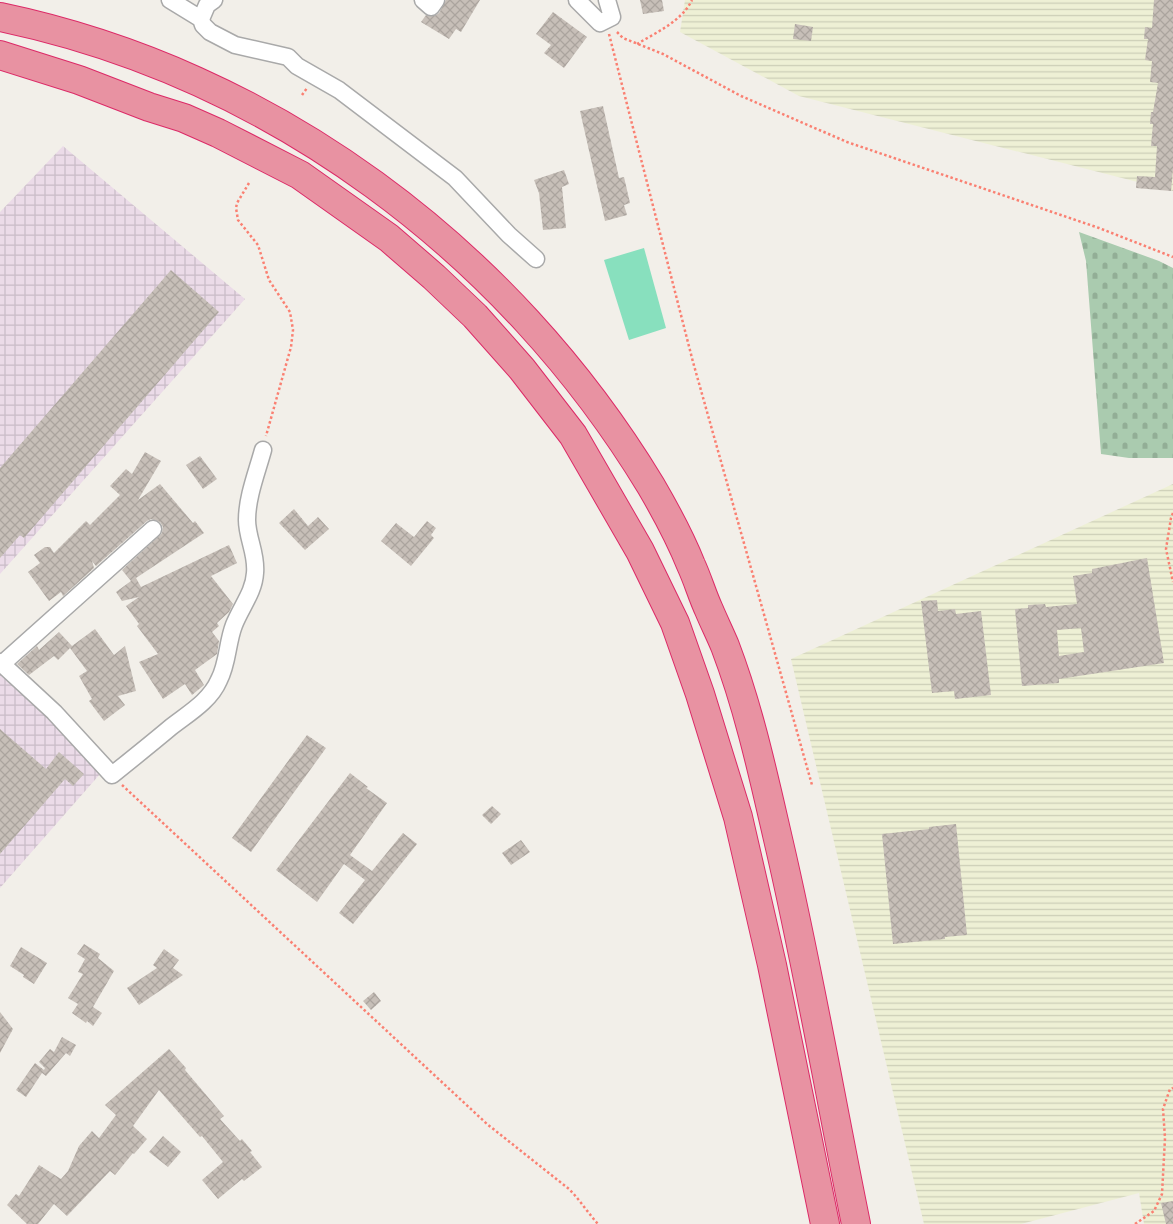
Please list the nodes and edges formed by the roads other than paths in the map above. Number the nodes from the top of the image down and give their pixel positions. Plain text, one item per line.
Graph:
1 (170, 0) edge
2 (214, 0) edge
3 (423, 0) edge
4 (436, 0) edge
5 (577, 0) edge
6 (607, 0) edge
7 (0, 17) edge
8 (201, 19) junction
9 (0, 55) edge
10 (536, 259) dead end
11 (263, 450) road end
12 (153, 528) dead end
13 (1, 663) edge
14 (825, 1224) edge
15 (856, 1224) edge

1 - 8 street
2 - 8 street
3 - 4 street
5 - 6 street
7 - 15 highway
8 - 10 street
9 - 14 highway
11 - 13 street
12 - 13 street

